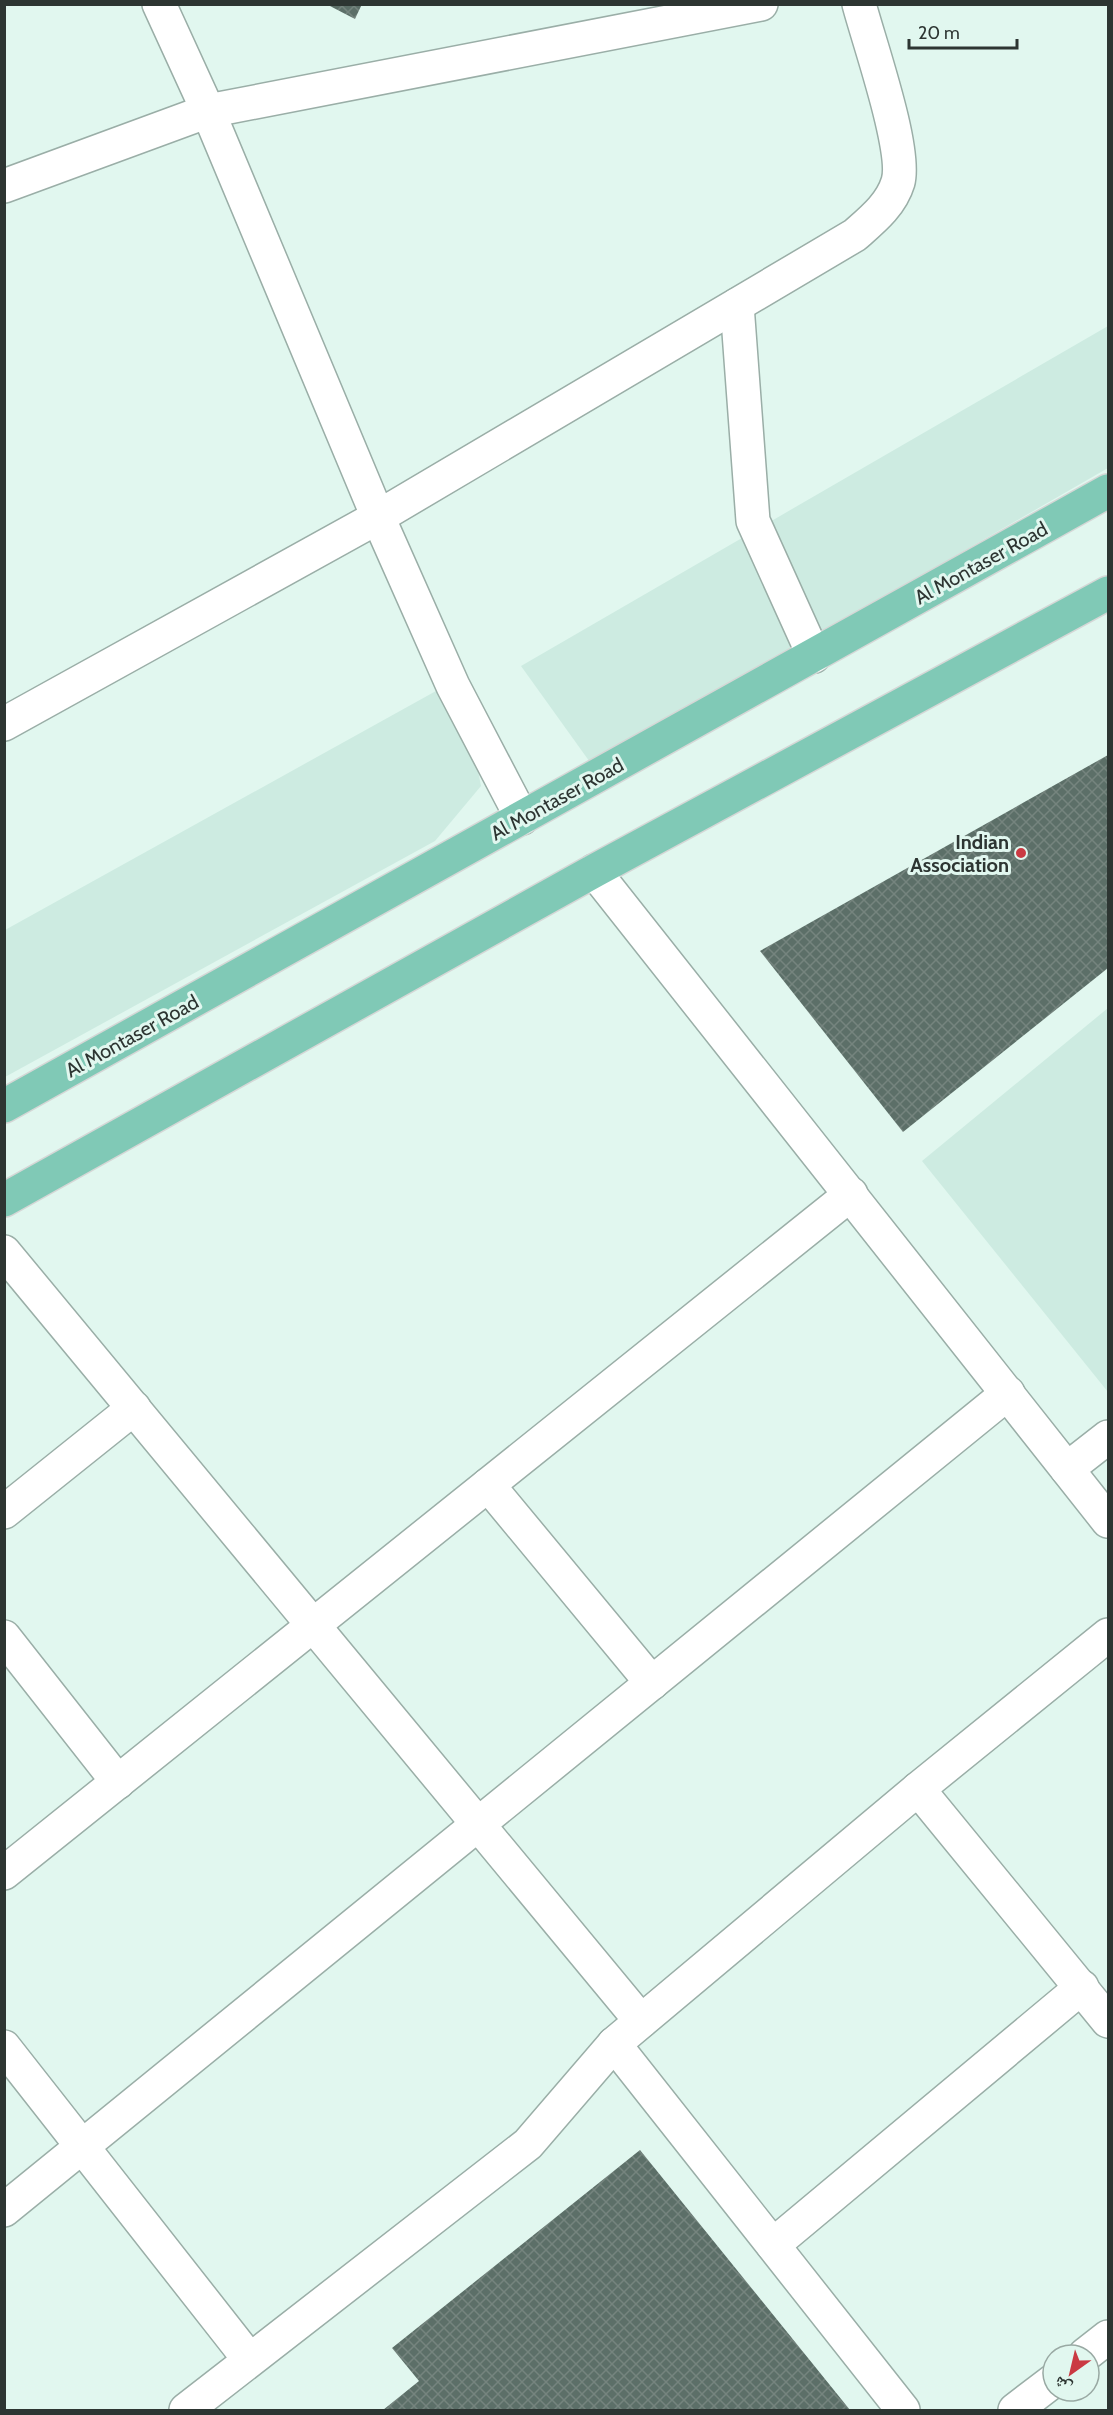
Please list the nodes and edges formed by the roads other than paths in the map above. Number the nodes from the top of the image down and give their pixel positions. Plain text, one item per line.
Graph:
1 (159, 4) edge
2 (761, 4) edge
3 (859, 4) edge
4 (208, 111) junction
5 (4, 186) edge
6 (737, 305) junction
7 (1108, 491) edge
8 (378, 517) junction
9 (1108, 593) edge
10 (814, 656) junction
11 (4, 724) edge
12 (522, 818) junction
13 (594, 871) junction
14 (4, 1106) edge
15 (851, 1194) junction
16 (4, 1200) edge
17 (4, 1252) edge
18 (1008, 1393) junction
19 (134, 1408) junction
20 (1108, 1437) edge
21 (1067, 1470) junction
22 (488, 1485) junction
23 (4, 1512) edge
24 (1108, 1521) edge
25 (313, 1626) junction
26 (1108, 1635) edge
27 (4, 1637) edge
28 (652, 1683) junction
29 (118, 1782) junction
30 (918, 1788) junction
31 (478, 1825) junction
32 (4, 1873) edge
33 (1082, 1988) junction
34 (641, 2021) junction
35 (1108, 2021) edge
36 (614, 2044) junction
37 (4, 2047) edge
38 (83, 2147) junction
39 (4, 2210) edge
40 (773, 2245) junction
41 (249, 2359) junction
42 (1041, 2390) edge
43 (186, 2410) edge
44 (903, 2410) edge
45 (1016, 2410) edge

1 - 4 street
2 - 4 street
3 - 6 street
4 - 5 street
4 - 8 street
6 - 8 street
6 - 10 street
7 - 10 main road, Al Montaser Road
8 - 11 street
8 - 12 street
9 - 13 main road
10 - 12 main road, Al Montaser Road
12 - 14 main road, Al Montaser Road
13 - 15 street
13 - 16 main road
15 - 18 street
15 - 22 street
17 - 19 street
18 - 21 street
18 - 28 street
19 - 23 street
19 - 25 street
20 - 21 street
21 - 24 street
22 - 25 street
22 - 28 street
25 - 29 street
25 - 31 street
26 - 30 street
27 - 29 street
28 - 31 street
29 - 32 street
30 - 33 street
30 - 34 street
31 - 34 street
31 - 38 street
33 - 35 street
33 - 40 street
34 - 36 street
36 - 40 street
36 - 41 street
37 - 38 street
38 - 39 street
38 - 41 street
40 - 44 street
41 - 43 street
42 - 45 street

